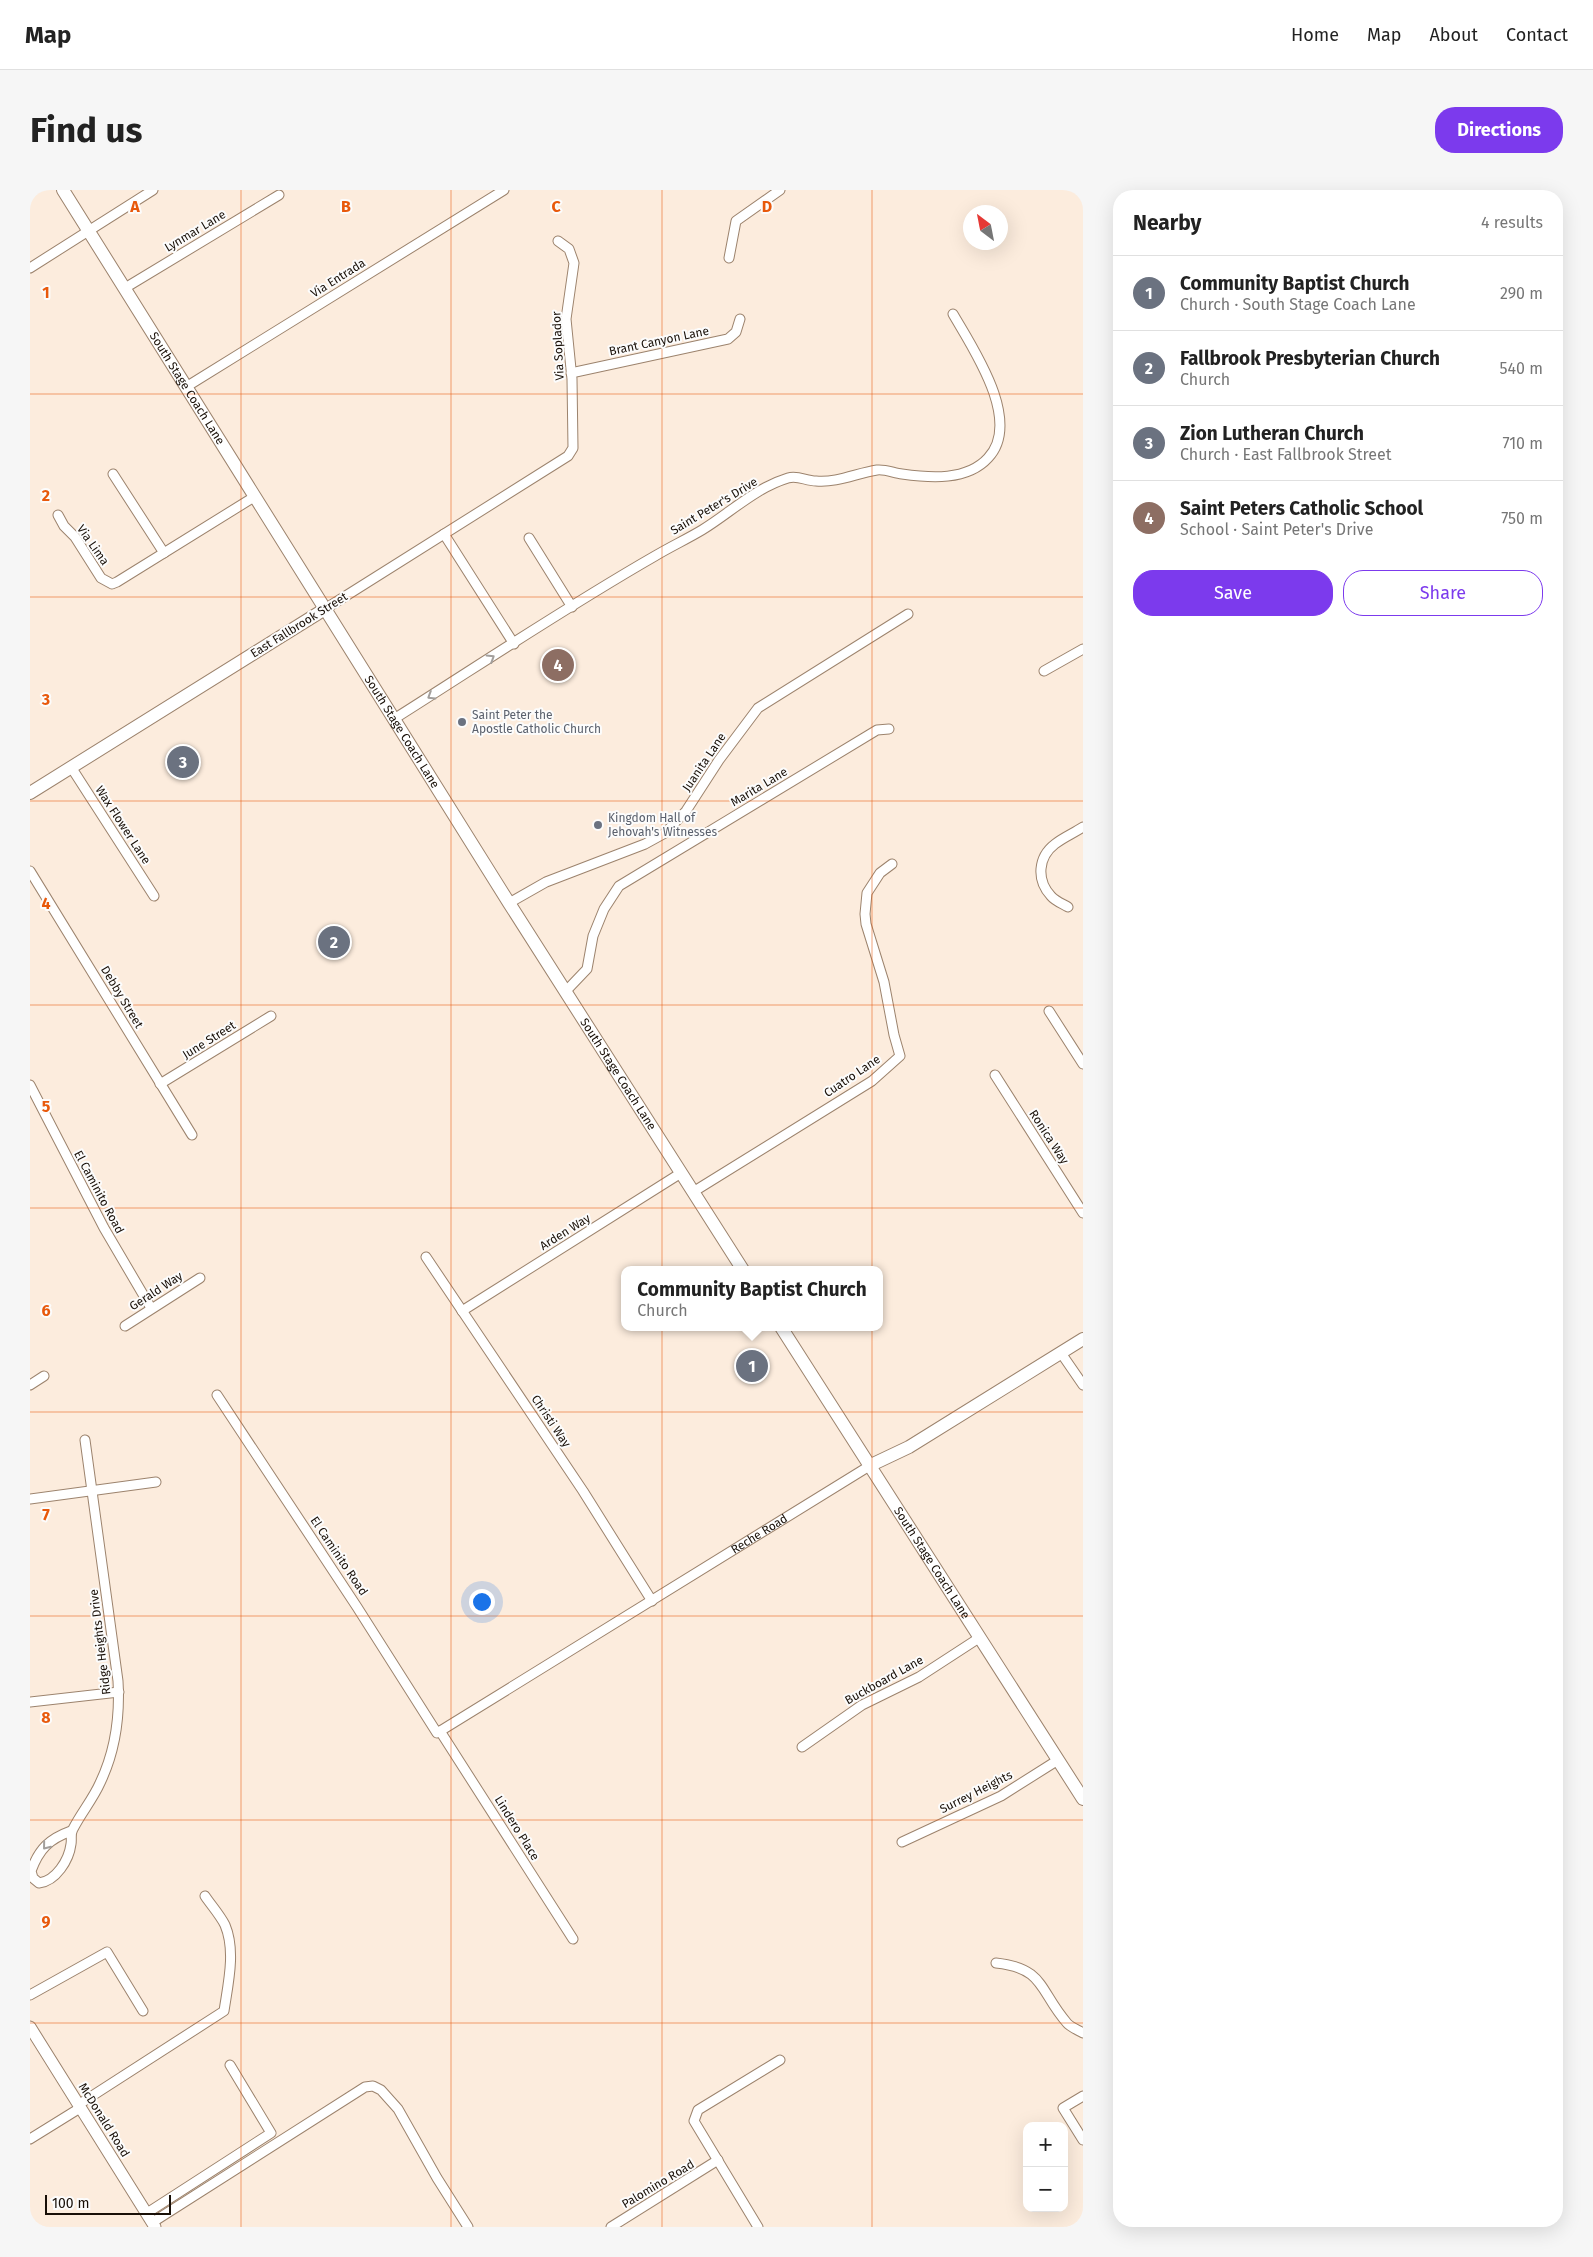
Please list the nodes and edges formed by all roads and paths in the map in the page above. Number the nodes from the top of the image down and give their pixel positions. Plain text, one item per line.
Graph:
1 (64, 190) edge
2 (153, 190) edge
3 (504, 190) edge
4 (780, 190) edge
5 (278, 195) dead end
6 (89, 231) junction
7 (558, 241) dead end
8 (729, 258) dead end
9 (30, 268) edge
10 (125, 288) junction
11 (953, 314) dead end
12 (740, 319) dead end
13 (571, 373) junction
14 (186, 387) junction
15 (568, 456) joint
16 (113, 474) dead end
17 (254, 497) junction
18 (58, 516) dead end
19 (444, 534) junction
20 (529, 538) dead end
21 (164, 553) junction
22 (572, 607) junction
23 (325, 609) junction
24 (908, 614) dead end
25 (514, 644) junction
26 (1083, 649) edge
27 (1044, 671) dead end
28 (394, 719) junction
29 (889, 729) dead end
30 (71, 767) junction
31 (30, 793) edge
32 (1083, 828) edge
33 (892, 864) dead end
34 (30, 871) edge
35 (154, 896) dead end
36 (509, 903) junction
37 (1068, 907) dead end
38 (566, 991) junction
39 (1049, 1011) dead end
40 (271, 1016) dead end
41 (1083, 1064) edge
42 (995, 1075) dead end
43 (160, 1084) junction
44 (30, 1085) edge
45 (33, 1096) edge
46 (192, 1135) dead end
47 (681, 1173) junction
48 (693, 1192) junction
49 (1083, 1213) edge
50 (426, 1258) dead end
51 (741, 1266) edge
52 (200, 1278) dead end
53 (151, 1308) junction
54 (462, 1311) junction
55 (125, 1326) dead end
56 (784, 1331) edge
57 (1083, 1339) edge
58 (1061, 1353) junction
59 (44, 1376) dead end
60 (30, 1385) edge
61 (1083, 1385) edge
62 (217, 1395) dead end
63 (85, 1440) dead end
64 (871, 1465) junction
65 (156, 1482) dead end
66 (92, 1489) junction
67 (30, 1499) edge
68 (652, 1601) junction
69 (979, 1638) junction
70 (119, 1692) junction
71 (30, 1702) edge
72 (439, 1732) junction
73 (802, 1747) dead end
74 (1058, 1760) junction
75 (1083, 1799) edge
76 (71, 1831) junction
77 (902, 1842) dead end
78 (31, 1871) edge
79 (205, 1896) dead end
80 (573, 1939) dead end
81 (996, 1964) dead end
82 (30, 1995) edge
83 (143, 2011) dead end
84 (30, 2027) edge
85 (1083, 2033) edge
86 (780, 2060) dead end
87 (230, 2065) dead end
88 (1083, 2096) edge
89 (79, 2106) junction
90 (30, 2139) edge
91 (1083, 2140) edge
92 (718, 2160) junction
93 (152, 2221) edge
94 (468, 2227) edge
95 (610, 2227) edge
96 (758, 2227) edge

1 - 6 main road, South Stage Coach Lane
2 - 6 street
3 - 14 street, Via Entrada
4 - 8 street
5 - 10 street, Lynmar Lane
6 - 9 street
6 - 10 main road, South Stage Coach Lane
7 - 13 street, Via Soplador
10 - 14 main road, South Stage Coach Lane
11 - 22 street, Saint Peter's Drive
12 - 13 street, Brant Canyon Lane
13 - 15 street, Via Soplador
14 - 17 main road, South Stage Coach Lane
15 - 19 street, East Fallbrook Street
16 - 21 street
17 - 21 street, Via Lima
17 - 23 main road, South Stage Coach Lane
18 - 21 street, Via Lima
19 - 23 street, East Fallbrook Street
19 - 25 street
20 - 22 street
22 - 25 street, Saint Peter's Drive
23 - 28 main road, South Stage Coach Lane
23 - 30 main road, East Fallbrook Street
24 - 36 street, Juanita Lane
25 - 28 street, Saint Peter's Drive
26 - 27 street
28 - 36 main road, South Stage Coach Lane
29 - 38 street, Marita Lane
30 - 31 main road, East Fallbrook Street
30 - 35 street, Wax Flower Lane
32 - 37 street
33 - 48 street, Cuatro Lane
34 - 43 street, Debby Street
36 - 38 main road, South Stage Coach Lane
38 - 47 main road, South Stage Coach Lane
39 - 41 street
40 - 43 street, June Street
42 - 49 street, Ronica Way
43 - 46 street, Debby Street
44 - 45 street, El Caminito Road
45 - 53 street, El Caminito Road
47 - 48 main road, South Stage Coach Lane
47 - 54 street, Arden Way
48 - 51 main road, South Stage Coach Lane
50 - 54 street, Christi Way
52 - 53 street, Gerald Way
53 - 55 street, Gerald Way
54 - 68 street, Christi Way
56 - 64 main road, South Stage Coach Lane
57 - 58 main road, Reche Road
58 - 61 street
58 - 64 main road, Reche Road
59 - 60 street
62 - 72 street, El Caminito Road
63 - 66 street, Ridge Heights Drive
64 - 68 street, Reche Road
64 - 69 main road, South Stage Coach Lane
65 - 66 street
66 - 67 street
66 - 70 street, Ridge Heights Drive
68 - 72 street, Reche Road
69 - 73 street, Buckboard Lane
69 - 74 main road, South Stage Coach Lane
70 - 71 street
70 - 76 street, Ridge Heights Drive
72 - 80 street, Lindero Place
74 - 75 main road, South Stage Coach Lane
74 - 77 street, Surrey Heights
76 -> 78 street, Ridge Heights Drive
76 - 78 street, Ridge Heights Drive
79 - 89 street
81 - 85 street
82 - 83 street
84 - 89 street, McDonald Road
86 - 92 street
87 - 93 street
88 - 91 street
89 - 90 street
89 - 93 street, McDonald Road
92 - 95 street, Palomino Road
92 - 96 street
93 - 94 street

